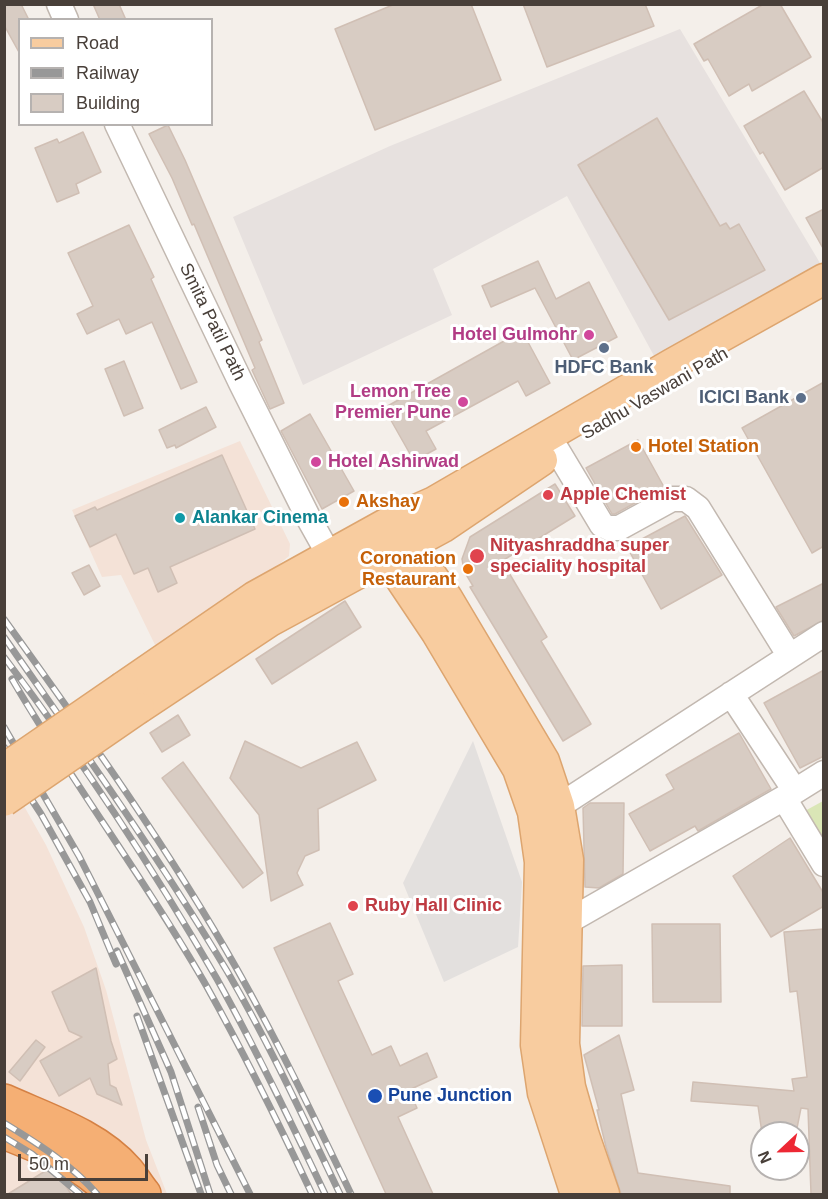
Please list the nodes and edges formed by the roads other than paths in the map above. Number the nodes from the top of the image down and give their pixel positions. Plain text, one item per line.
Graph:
1 (59, 4) edge
2 (65, 18) edge
3 (118, 126) edge
4 (824, 279) edge
5 (824, 299) edge
6 (557, 450) junction
7 (381, 526) junction
8 (399, 552) junction
9 (330, 555) junction
10 (344, 582) junction
11 (824, 634) edge
12 (789, 656) junction
13 (731, 694) junction
14 (131, 697) junction
15 (4, 769) edge
16 (824, 773) edge
17 (789, 794) junction
18 (4, 801) edge
19 (559, 806) junction
20 (824, 864) edge
21 (567, 922) junction
22 (4, 1101) edge
23 (10, 1140) edge
24 (599, 1181) edge
25 (111, 1194) edge
26 (144, 1194) edge
27 (576, 1194) edge

1 - 2 street
3 - 9 street, Smita Patil Path
4 - 7 main road
5 - 6 main road, Sadhu Vaswani Path
6 - 8 main road, Sadhu Vaswani Path
6 - 12 street
7 - 8 main road
7 - 9 main road
8 - 10 main road, Sadhu Vaswani Path
8 - 19 main road
8 - 27 main road
9 - 10 street, Smita Patil Path
9 - 14 main road
10 - 14 main road, Sadhu Vaswani Path
11 - 12 street
12 - 13 street
13 - 17 street
13 - 19 street
14 - 15 main road, bridge
14 - 18 main road, bridge
16 - 17 street
17 - 20 street
17 - 21 street
19 - 21 main road
21 - 24 main road
22 - 26 highway
23 - 25 highway

